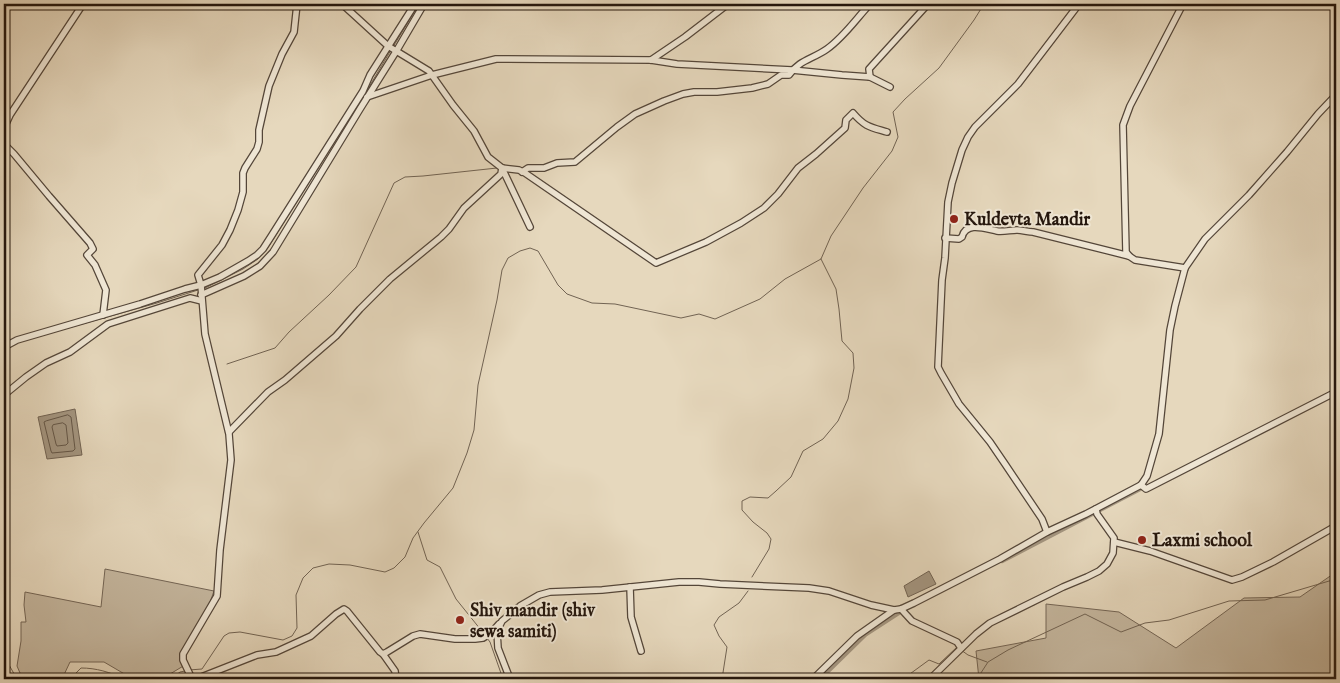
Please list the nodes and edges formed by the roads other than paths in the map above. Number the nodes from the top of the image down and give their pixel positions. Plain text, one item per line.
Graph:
1 (83, 4) edge
2 (297, 4) edge
3 (342, 4) edge
4 (415, 4) edge
5 (424, 4) edge
6 (728, 4) edge
7 (870, 4) edge
8 (928, 4) edge
9 (1079, 4) edge
10 (1184, 4) edge
11 (388, 46) junction
12 (396, 50) junction
13 (651, 60) junction
14 (792, 70) junction
15 (432, 75) junction
16 (870, 77) junction
17 (890, 87) dead end
18 (1336, 95) edge
19 (367, 98) junction
20 (4, 128) edge
21 (887, 132) dead end
22 (4, 144) edge
23 (502, 168) junction
24 (522, 172) junction
25 (530, 228) dead end
26 (946, 238) junction
27 (1129, 256) junction
28 (1185, 268) junction
29 (201, 292) junction
30 (103, 315) junction
31 (4, 347) edge
32 (1336, 392) edge
33 (4, 395) edge
34 (229, 432) junction
35 (1141, 485) junction
36 (1096, 511) junction
37 (1336, 526) edge
38 (1047, 532) junction
39 (1114, 542) junction
40 (630, 587) junction
41 (894, 610) junction
42 (903, 611) junction
43 (502, 621) junction
44 (961, 648) junction
45 (640, 651) dead end
46 (383, 654) junction
47 (192, 677) edge
48 (196, 679) edge
49 (396, 679) edge
50 (510, 679) edge
51 (814, 679) edge
52 (930, 679) edge

1 - 20 street
2 - 29 street
3 - 11 street
4 - 11 street
5 - 12 street
6 - 13 street
7 - 14 street
8 - 16 street
9 - 26 street
10 - 27 street
11 - 12 street
11 - 29 street
12 - 15 street
12 - 19 street
13 - 14 street
13 - 15 street
14 - 16 street
14 - 24 street
15 - 19 street
15 - 23 street
16 - 17 street
18 - 28 street
19 - 29 street
21 - 24 street
22 - 30 street
23 - 24 street
23 - 25 street
23 - 34 street
26 - 27 street
26 - 38 street
27 - 28 street
28 - 35 street
29 - 30 street
29 - 33 street
29 - 34 street
30 - 31 street
32 - 35 street
34 - 47 street
35 - 36 street
36 - 38 street
36 - 39 street
37 - 39 street
38 - 42 street
39 - 44 street
40 - 41 street
40 - 43 street
40 - 45 street
41 - 42 street
41 - 51 street
42 - 44 street
43 - 46 street
43 - 50 street
44 - 52 street
46 - 48 street
46 - 49 street

